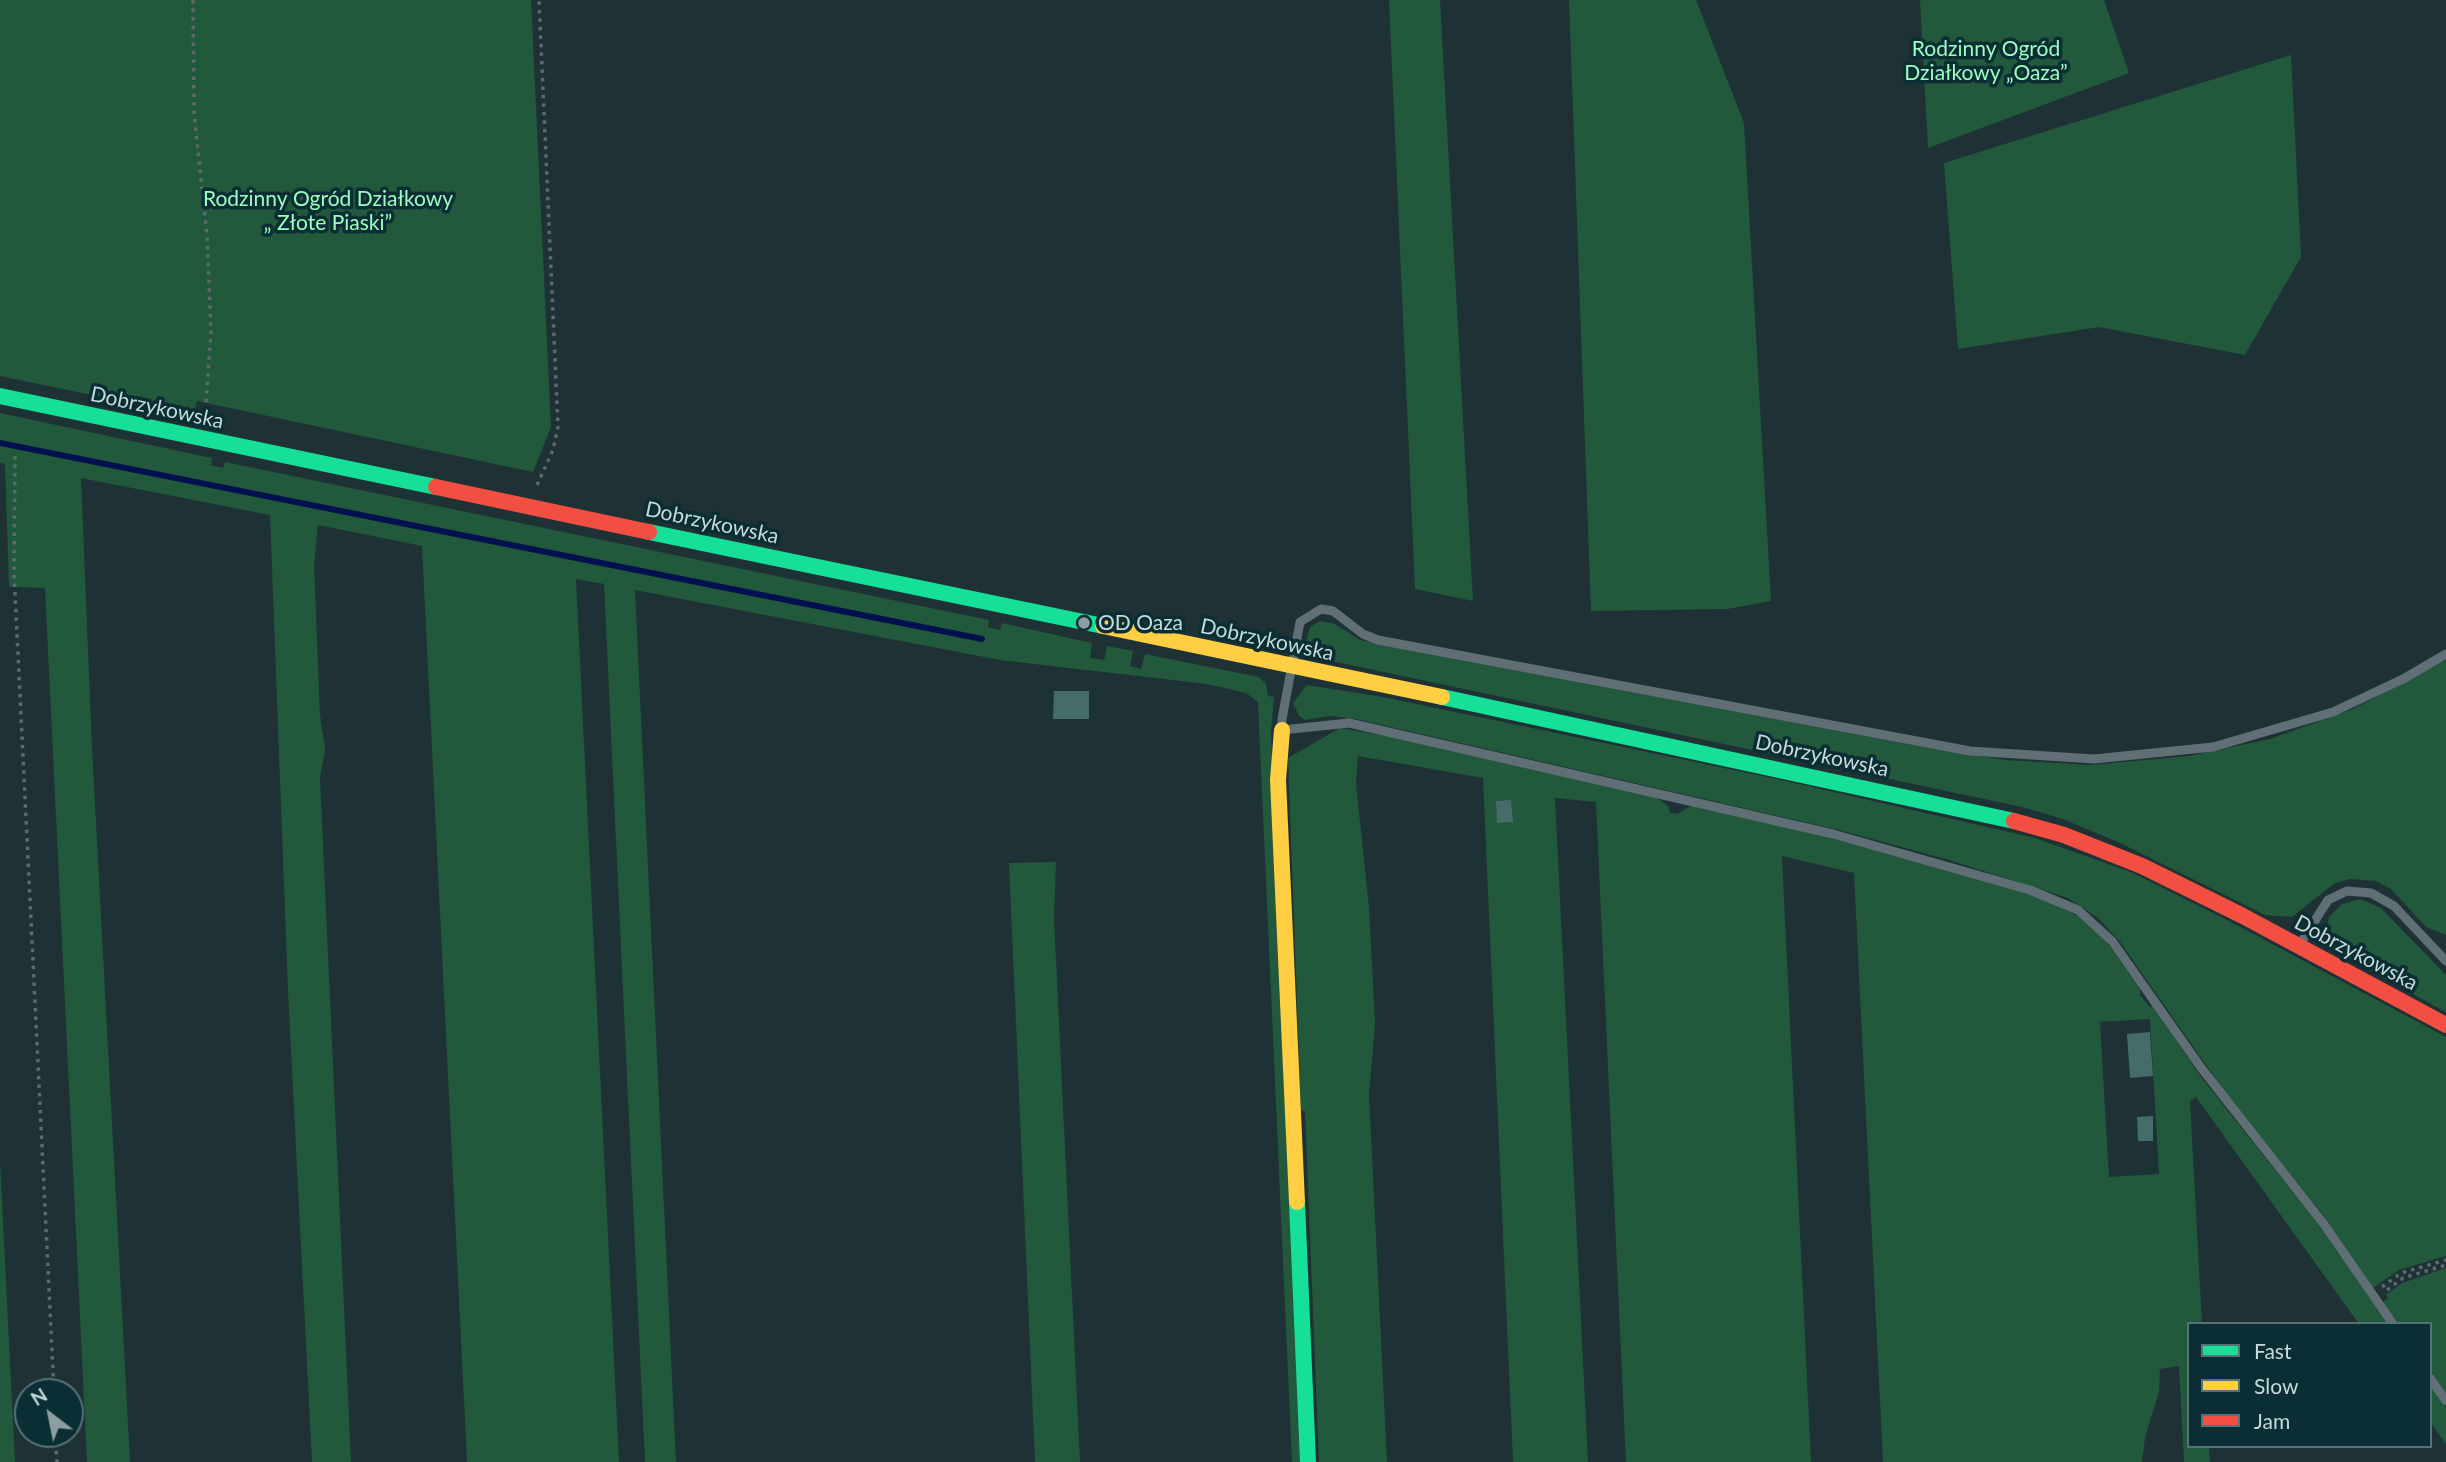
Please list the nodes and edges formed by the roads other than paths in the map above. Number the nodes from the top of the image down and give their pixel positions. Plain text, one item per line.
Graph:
1 (0, 396) edge
2 (2446, 654) edge
3 (1291, 667) junction
4 (1282, 730) junction
5 (2299, 946) junction
6 (2446, 961) edge
7 (2446, 1025) edge
8 (2392, 1322) edge
9 (2432, 1381) edge
10 (2446, 1401) edge
11 (1308, 1462) edge

1 - 3 main road, Dobrzykowska
2 - 3 lane
3 - 4 lane
3 - 5 main road, Dobrzykowska
4 - 8 lane
4 - 11 main road
5 - 6 lane
5 - 7 main road, Dobrzykowska
9 - 10 lane

